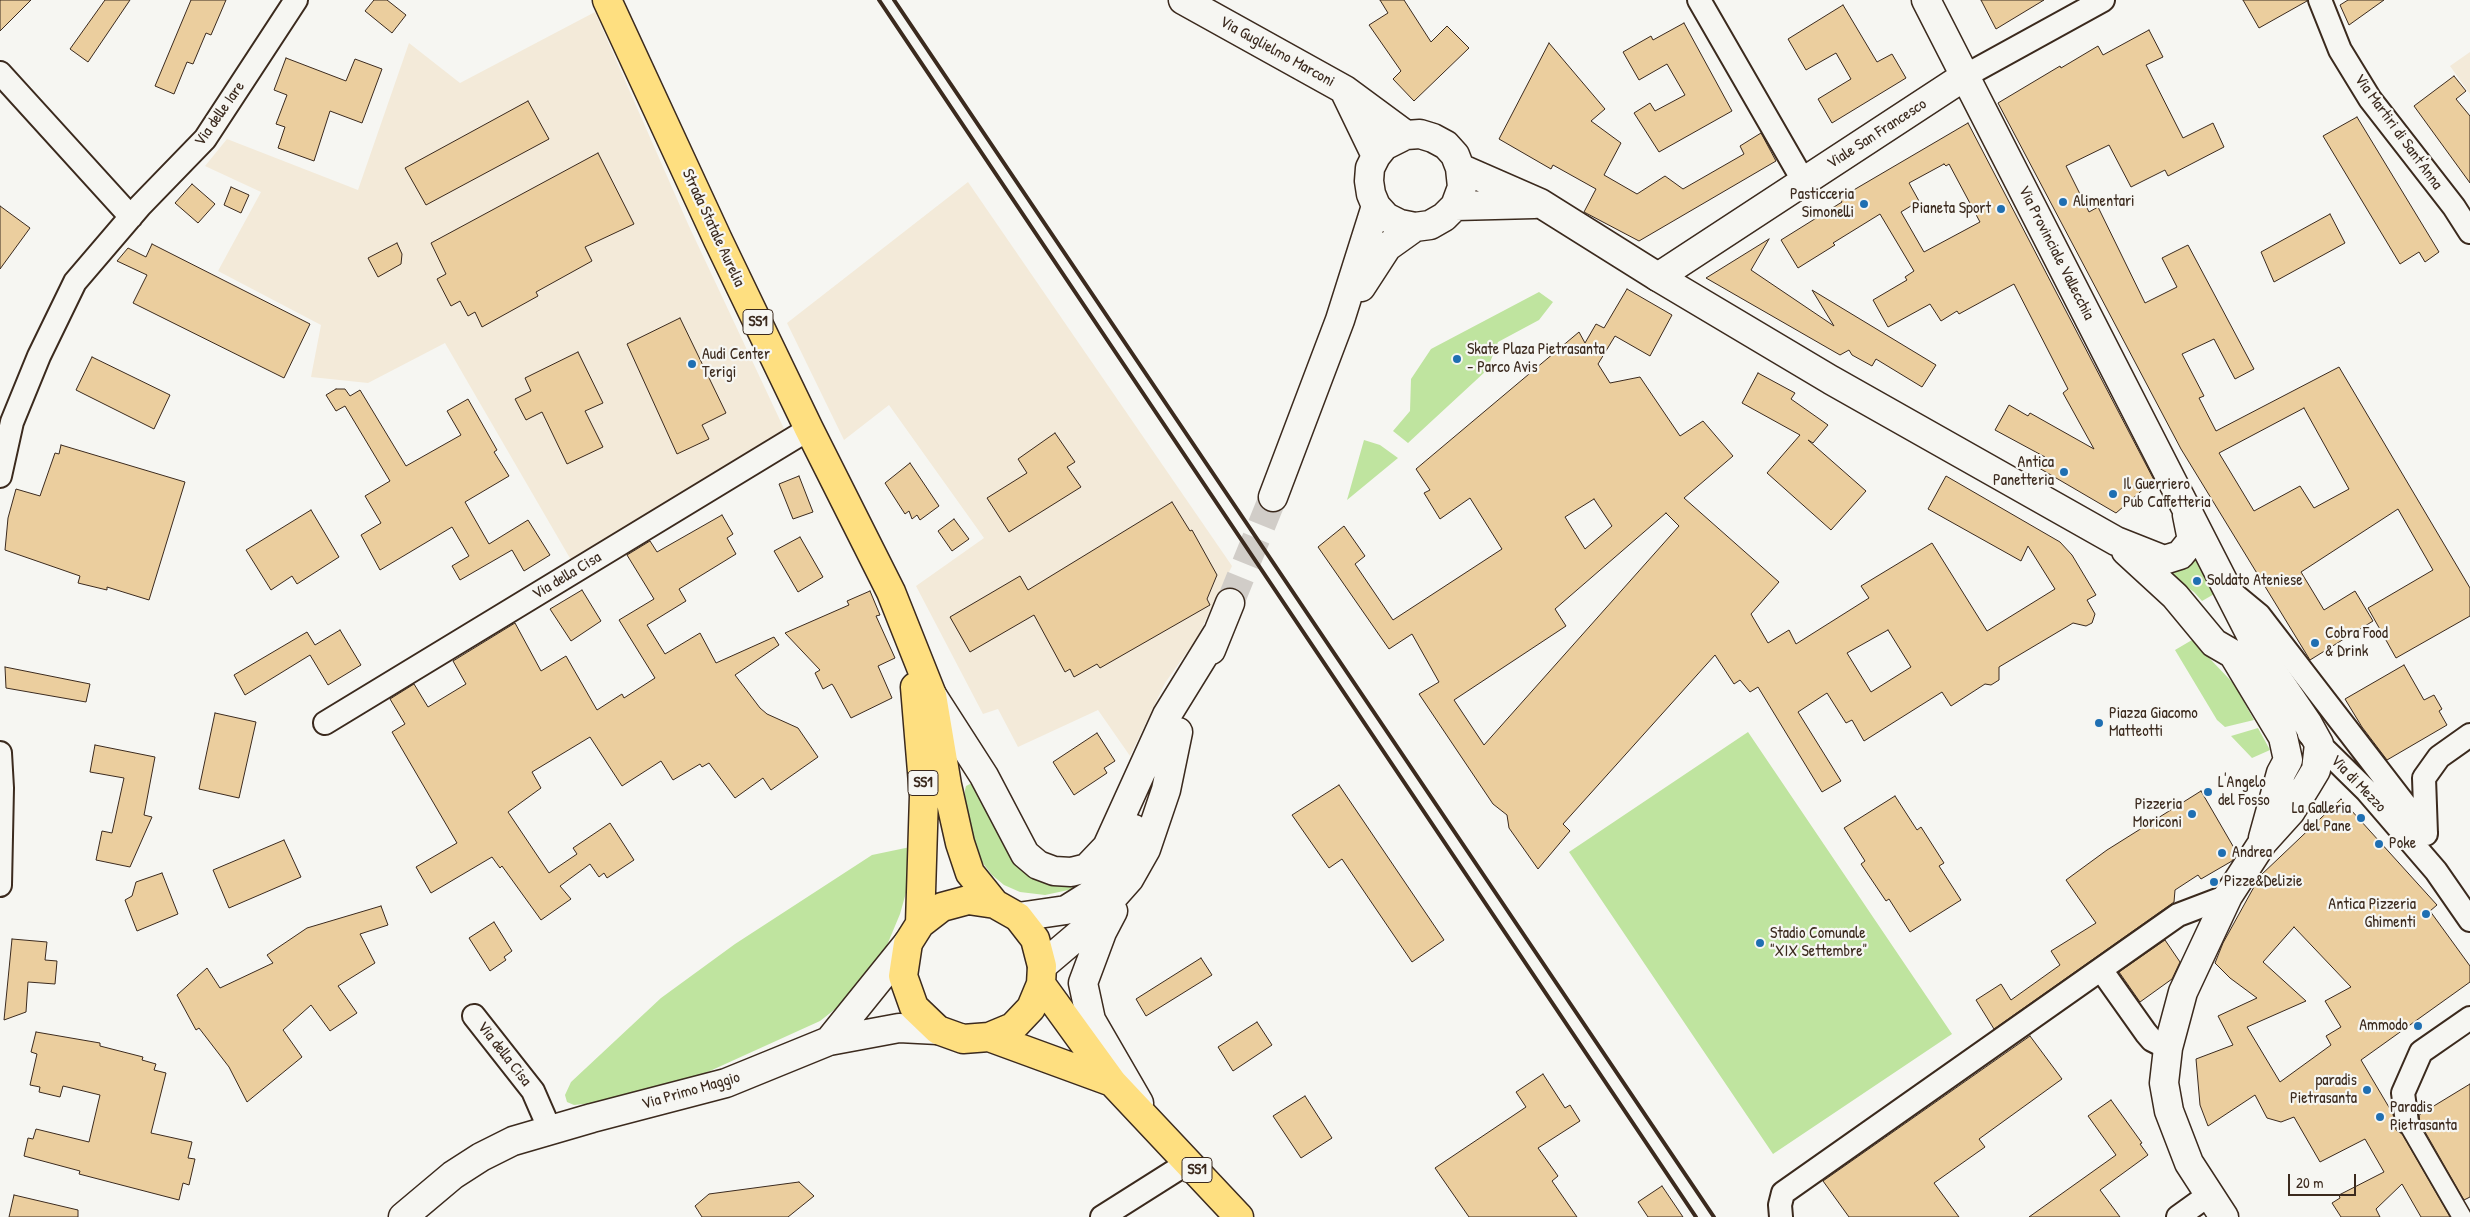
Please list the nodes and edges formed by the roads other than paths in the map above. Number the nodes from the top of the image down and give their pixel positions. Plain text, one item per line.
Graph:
1 (296, 0) edge
2 (607, 0) edge
3 (1183, 0) edge
4 (1700, 0) edge
5 (1926, 0) edge
6 (2103, 0) edge
7 (2320, 0) edge
8 (0, 73) edge
9 (1965, 76) junction
10 (1345, 90) junction
11 (1406, 135) junction
12 (1376, 156) junction
13 (1460, 168) junction
14 (1804, 182) junction
15 (1540, 203) junction
16 (1376, 206) junction
17 (1455, 206) junction
18 (131, 217) junction
19 (1415, 227) junction
20 (2470, 232) edge
21 (1658, 277) junction
22 (1340, 320) junction
23 (5, 427) edge
24 (809, 429) junction
25 (0, 476) edge
26 (1273, 497) tunnel mouth
27 (2186, 506) junction
28 (2116, 541) junction
29 (2230, 595) junction
30 (1230, 603) tunnel mouth
31 (2200, 623) junction
32 (1217, 634) junction
33 (912, 643) junction
34 (2233, 654) junction
35 (932, 695) junction
36 (325, 723) dead end
37 (1178, 732) junction
38 (2470, 735) edge
39 (2319, 744) junction
40 (0, 753) edge
41 (2426, 832) junction
42 (2263, 842) junction
43 (2436, 871) junction
44 (1129, 879) junction
45 (0, 885) edge
46 (2228, 896) junction
47 (1006, 910) junction
48 (2470, 920) edge
49 (914, 933) junction
50 (2102, 971) junction
51 (1041, 975) junction
52 (474, 1016) dead end
53 (2470, 1018) edge
54 (938, 1030) junction
55 (989, 1037) junction
56 (2157, 1040) junction
57 (829, 1042) junction
58 (1112, 1082) junction
59 (2407, 1122) joint
60 (1152, 1126) junction
61 (550, 1130) junction
62 (1189, 1162) junction
63 (2210, 1194) junction
64 (403, 1217) edge
65 (1102, 1217) edge
66 (1239, 1217) edge
67 (1781, 1217) edge
68 (2178, 1217) edge
69 (2224, 1217) edge
70 (2462, 1217) edge

1 - 18 street, Via delle Iare
2 - 24 main road, Strada Statale Aurelia / SS1
3 - 10 street, Via Guglielmo Marconi
4 - 14 street
5 - 9 street, Via Provinciale Vallecchia
6 - 9 street, Viale San Francesco
7 - 20 street, Via Martiri di Sant'Anna
8 - 18 street
9 - 14 street, Viale San Francesco
9 - 27 street, Via Provinciale Vallecchia
10 - 11 street, Via Guglielmo Marconi
10 - 12 street, Via Guglielmo Marconi
11 - 12 street
11 - 13 street
12 - 16 street
13 - 15 street
13 - 17 street
14 - 21 street, Viale San Francesco
15 - 17 street
15 - 21 street
16 - 19 street
16 - 22 street
17 - 19 street
18 - 23 street, Via delle Iare
19 - 22 street
21 - 28 street
22 - 26 street
23 - 25 street, Via delle Iare
24 - 33 main road, Strada Statale Aurelia / SS1
24 - 36 street, Via della Cisa
27 - 28 street
27 - 29 street
28 - 31 street
29 - 31 street
29 - 39 street
29 - 41 street
30 - 32 street
31 - 34 street
32 - 35 street
32 - 37 street
33 - 35 main road, Strada Statale Aurelia
33 - 49 main road, Strada Statale Aurelia / SS1
34 - 39 street
34 - 42 street
35 - 47 main road, Strada Statale Aurelia
37 - 44 street
37 - 47 street
38 - 41 street
39 - 42 street
39 - 43 street, Via di Mezzo
40 - 45 street
41 - 43 street
42 - 46 street
43 - 48 street, Via di Mezzo
44 - 51 street
44 - 60 street
46 - 50 street
46 - 56 street
47 - 49 main road
47 - 51 main road
49 - 54 main road
49 - 57 street, Via Primo Maggio
50 - 56 street
50 - 67 street
51 - 55 main road
51 - 58 main road, SS1
52 - 61 street, Via della Cisa
53 - 59 street
54 - 55 main road
54 - 57 street, Via Primo Maggio
55 - 58 main road
56 - 63 street
57 - 61 street, Via Primo Maggio
58 - 60 main road, SS1
59 - 70 street
60 - 62 main road, SS1
61 - 64 street, Via Primo Maggio
62 - 65 street
62 - 66 main road, SS1
63 - 68 street
63 - 69 street

